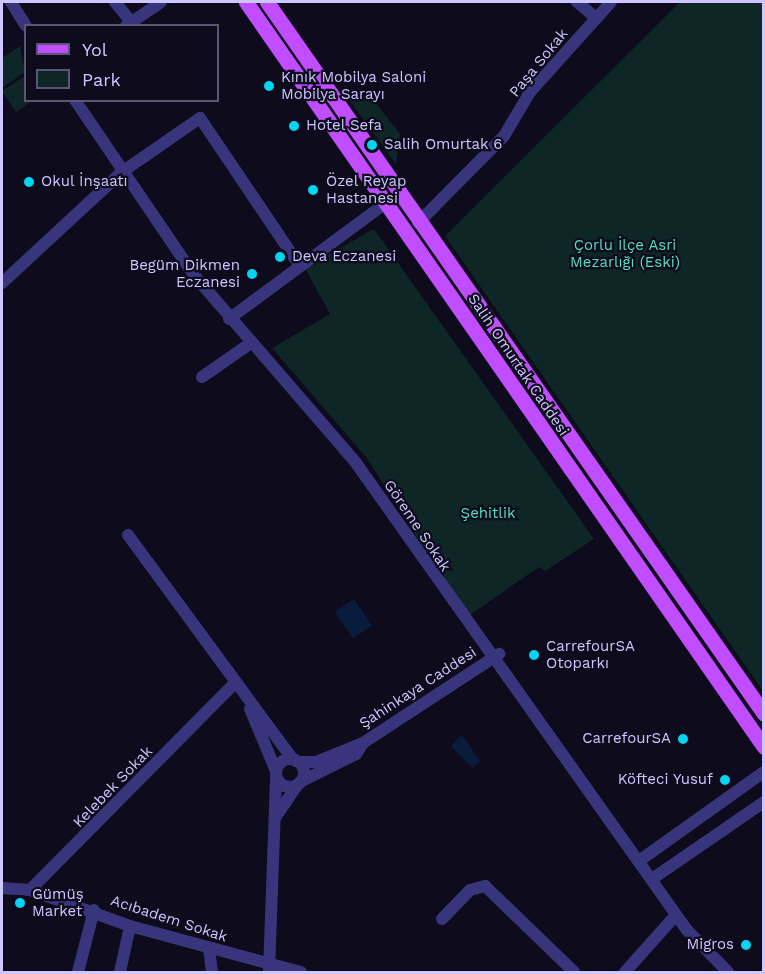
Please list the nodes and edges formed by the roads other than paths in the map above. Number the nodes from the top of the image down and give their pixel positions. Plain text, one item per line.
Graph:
1 (10, 2) edge
2 (115, 2) edge
3 (161, 2) edge
4 (246, 2) edge
5 (267, 2) edge
6 (577, 2) edge
7 (611, 2) edge
8 (596, 18) junction
9 (25, 24) edge
10 (129, 24) edge
11 (76, 102) edge
12 (122, 172) junction
13 (386, 203) junction
14 (418, 223) junction
15 (300, 266) junction
16 (2, 280) edge
17 (229, 319) junction
18 (251, 343) junction
19 (202, 377) dead end
20 (128, 535) dead end
21 (494, 656) junction
22 (235, 683) junction
23 (249, 705) junction
24 (764, 714) edge
25 (363, 742) junction
26 (764, 747) edge
27 (295, 761) junction
28 (764, 772) edge
29 (276, 774) junction
30 (298, 784) junction
31 (764, 802) edge
32 (273, 822) junction
33 (639, 861) junction
34 (652, 879) junction
35 (2, 888) edge
36 (30, 890) junction
37 (94, 910) junction
38 (676, 915) junction
39 (442, 920) dead end
40 (130, 926) junction
41 (208, 948) junction
42 (269, 969) edge
43 (78, 972) edge
44 (120, 972) edge
45 (212, 972) edge
46 (301, 972) edge
47 (574, 972) edge
48 (625, 972) edge
49 (728, 972) edge

1 - 9 street
2 - 10 street
3 - 10 street
4 - 13 main road, Salih Omurtak Caddesi
5 - 14 main road, Salih Omurtak Caddesi
6 - 8 street
7 - 8 street, Paşa Sokak
8 - 14 street, Paşa Sokak
11 - 12 street, Göreme Sokak
12 - 15 street
12 - 16 street
12 - 17 street, Göreme Sokak
13 - 15 street
13 - 26 main road, Salih Omurtak Caddesi
14 - 24 main road, Salih Omurtak Caddesi
15 - 17 street
17 - 18 street, Göreme Sokak
18 - 19 street
18 - 21 street, Göreme Sokak
20 - 22 street
21 - 25 street, Şahinkaya Caddesi
21 - 33 street, Göreme Sokak
22 - 23 street
22 - 36 street, Kelebek Sokak
23 - 27 street
23 - 29 street
25 - 27 street
25 - 30 street
27 - 29 street
27 - 30 street
28 - 33 street
29 - 30 street
29 - 32 street
30 - 32 street
31 - 34 street
32 - 42 street
33 - 34 street, Göreme Sokak
34 - 38 street, Göreme Sokak
35 - 36 street
36 - 37 street, Acıbadem Sokak
37 - 40 street, Acıbadem Sokak
37 - 43 street
38 - 48 street
38 - 49 street, Göreme Sokak
39 - 47 street
40 - 41 street, Acıbadem Sokak
40 - 44 street
41 - 42 street, Acıbadem Sokak
41 - 45 street
42 - 46 street, Acıbadem Sokak

